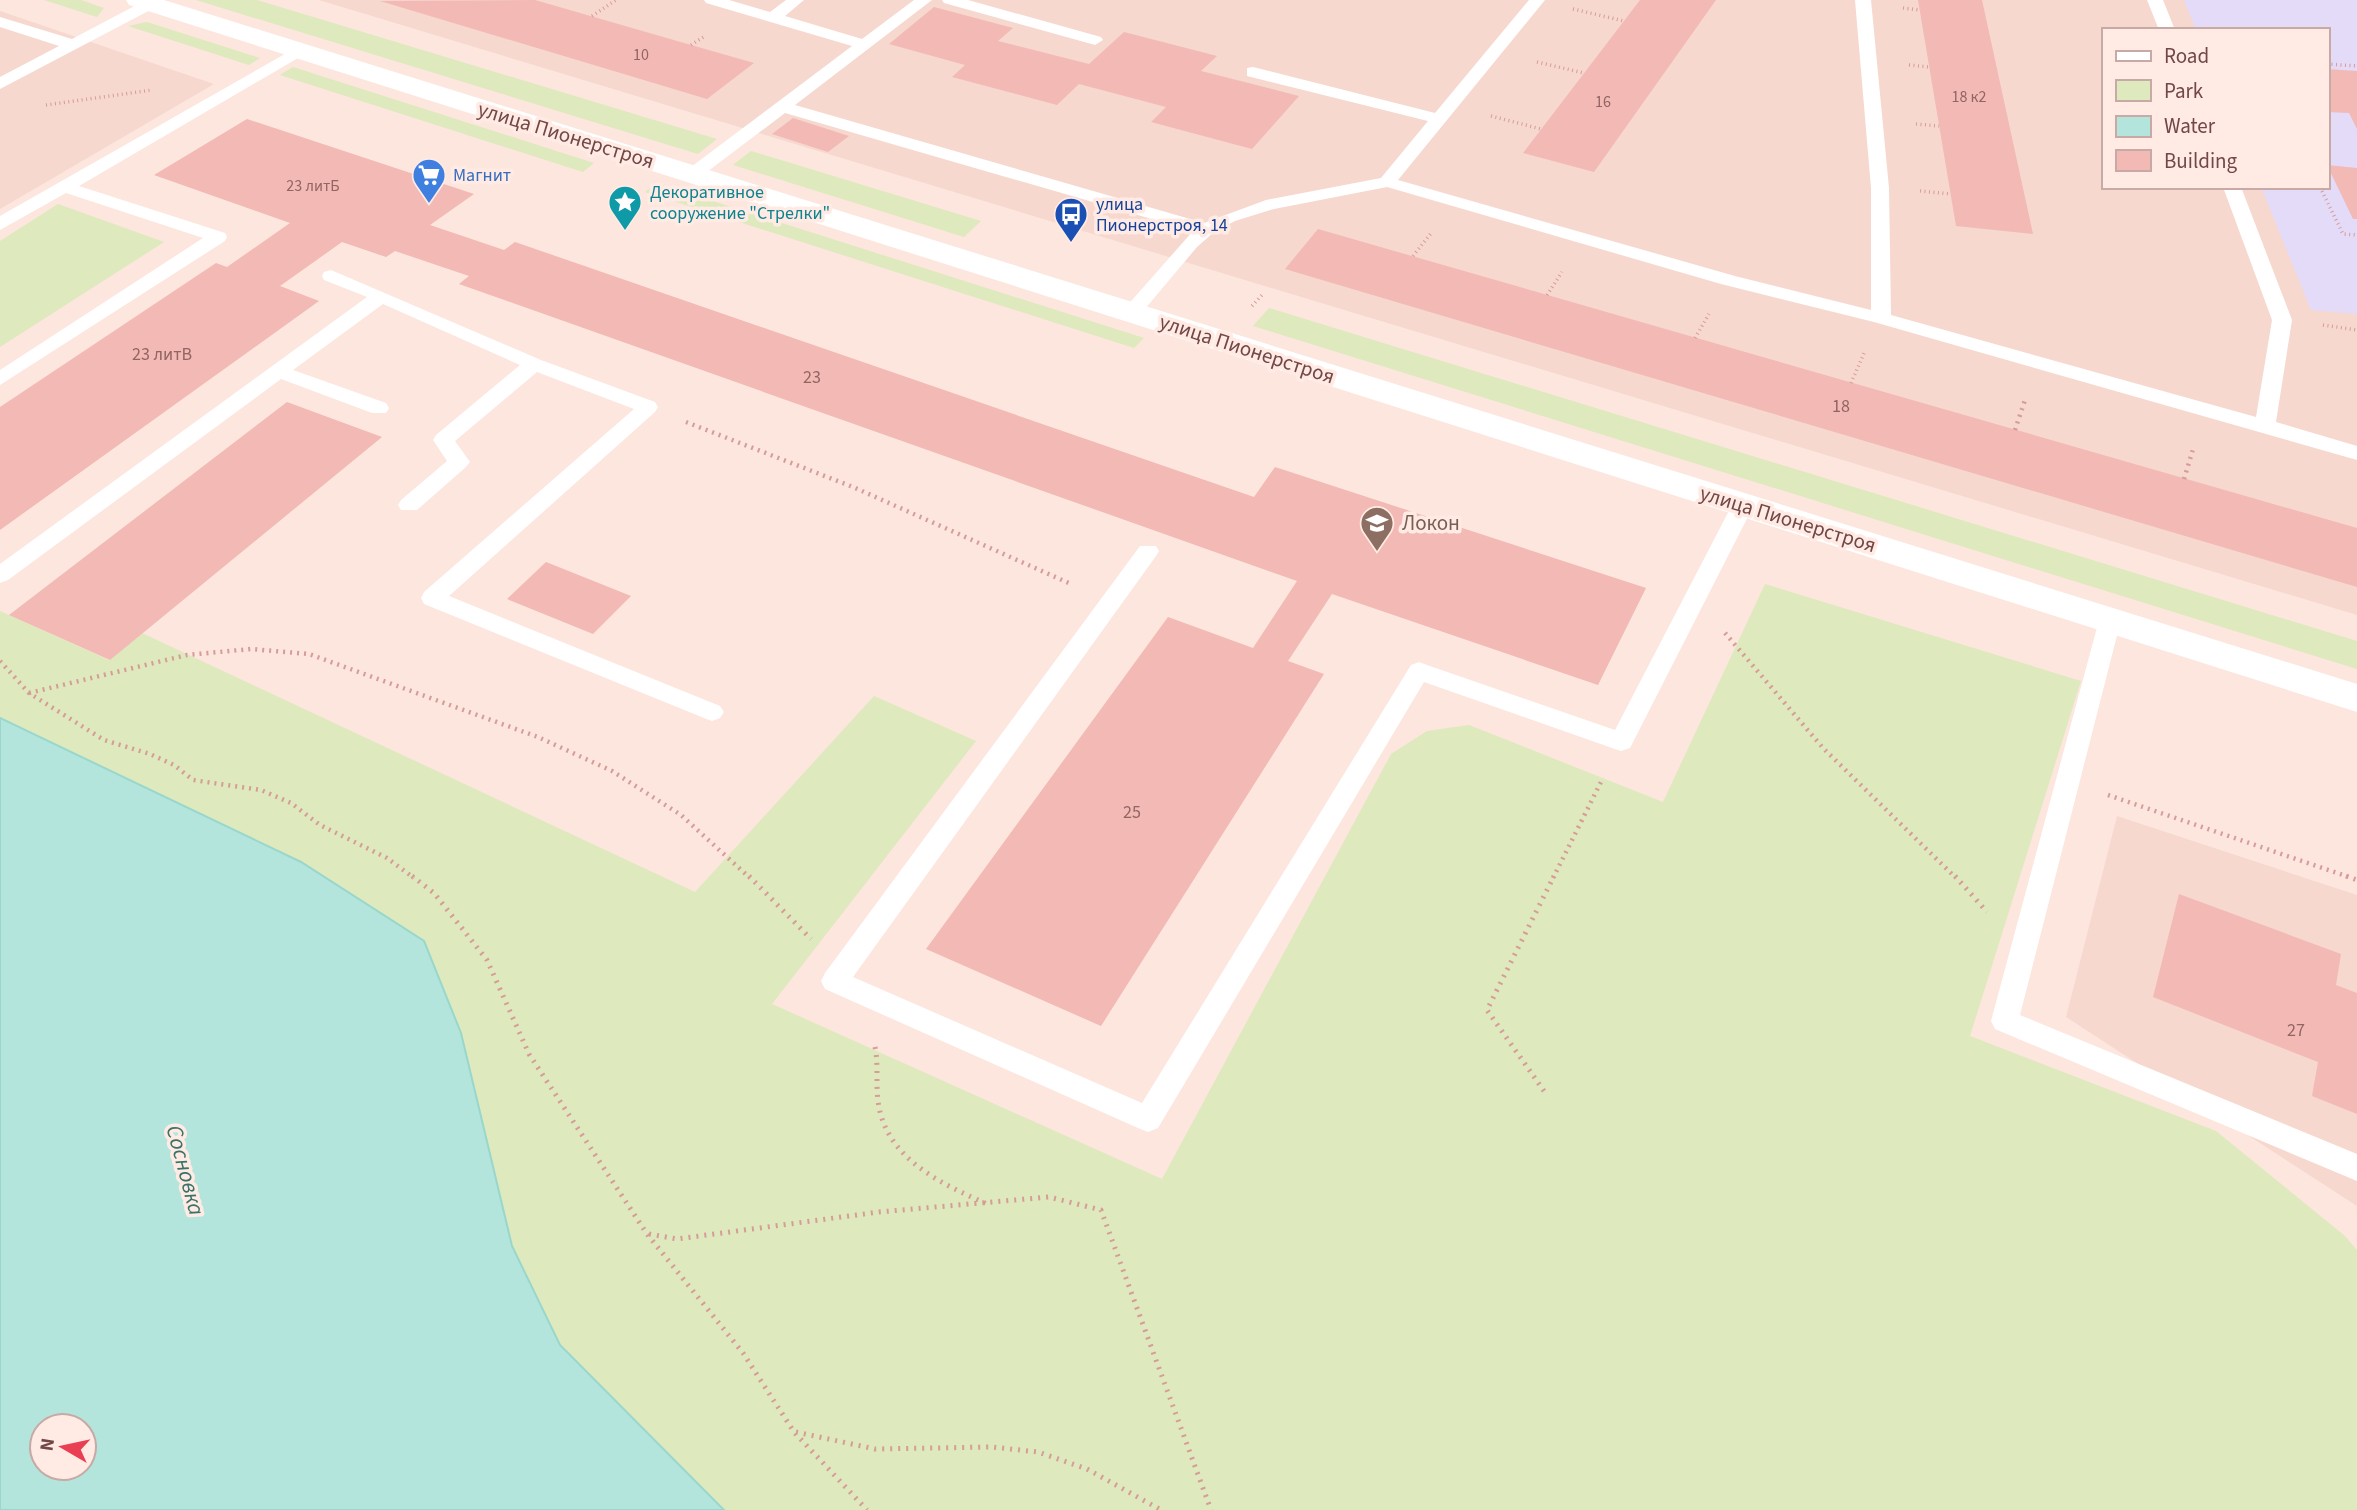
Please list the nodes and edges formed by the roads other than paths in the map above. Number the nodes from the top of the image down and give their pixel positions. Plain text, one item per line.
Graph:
1 (712, 0) edge
2 (796, 0) edge
3 (924, 0) edge
4 (950, 0) edge
5 (1537, 0) edge
6 (1863, 0) edge
7 (2155, 0) edge
8 (144, 2) edge
9 (772, 18) junction
10 (0, 22) edge
11 (2166, 28) edge
12 (1095, 40) dead end
13 (73, 45) junction
14 (866, 45) junction
15 (299, 51) junction
16 (1254, 72) dead end
17 (0, 84) edge
18 (784, 107) junction
19 (1446, 113) junction
20 (694, 174) junction
21 (1387, 182) junction
22 (66, 187) junction
23 (2233, 189) edge
24 (0, 224) edge
25 (1206, 229) junction
26 (331, 276) dead end
27 (381, 296) junction
28 (1132, 312) junction
29 (1881, 318) junction
30 (534, 364) junction
31 (278, 371) junction
32 (0, 379) edge
33 (379, 408) dead end
34 (2265, 426) junction
35 (2357, 453) edge
36 (409, 505) dead end
37 (1743, 505) junction
38 (1148, 551) dead end
39 (0, 575) edge
40 (2110, 620) junction
41 (2357, 698) edge
42 (712, 712) dead end
43 (2357, 1168) edge

1 - 9 lane
2 - 9 lane
3 - 14 lane
4 - 12 lane
5 - 19 lane
6 - 29 lane
7 - 11 lane
8 - 13 lane
8 - 15 street, улица Пионерстроя
9 - 14 lane
10 - 13 lane
13 - 17 lane
14 - 18 lane
15 - 20 street, улица Пионерстроя
15 - 22 lane
16 - 19 lane
18 - 20 lane
18 - 25 lane
19 - 21 lane
20 - 28 street, улица Пионерстроя
21 - 25 lane
21 - 29 lane
22 - 24 lane
22 - 32 lane
23 - 34 lane
25 - 28 lane
26 - 27 lane
27 - 30 lane
27 - 31 lane
28 - 37 street, улица Пионерстроя
29 - 34 lane
30 - 36 lane
30 - 42 lane
31 - 33 lane
31 - 39 lane
34 - 35 lane
37 - 38 lane
37 - 40 street, улица Пионерстроя
40 - 41 street, улица Пионерстроя
40 - 43 lane

